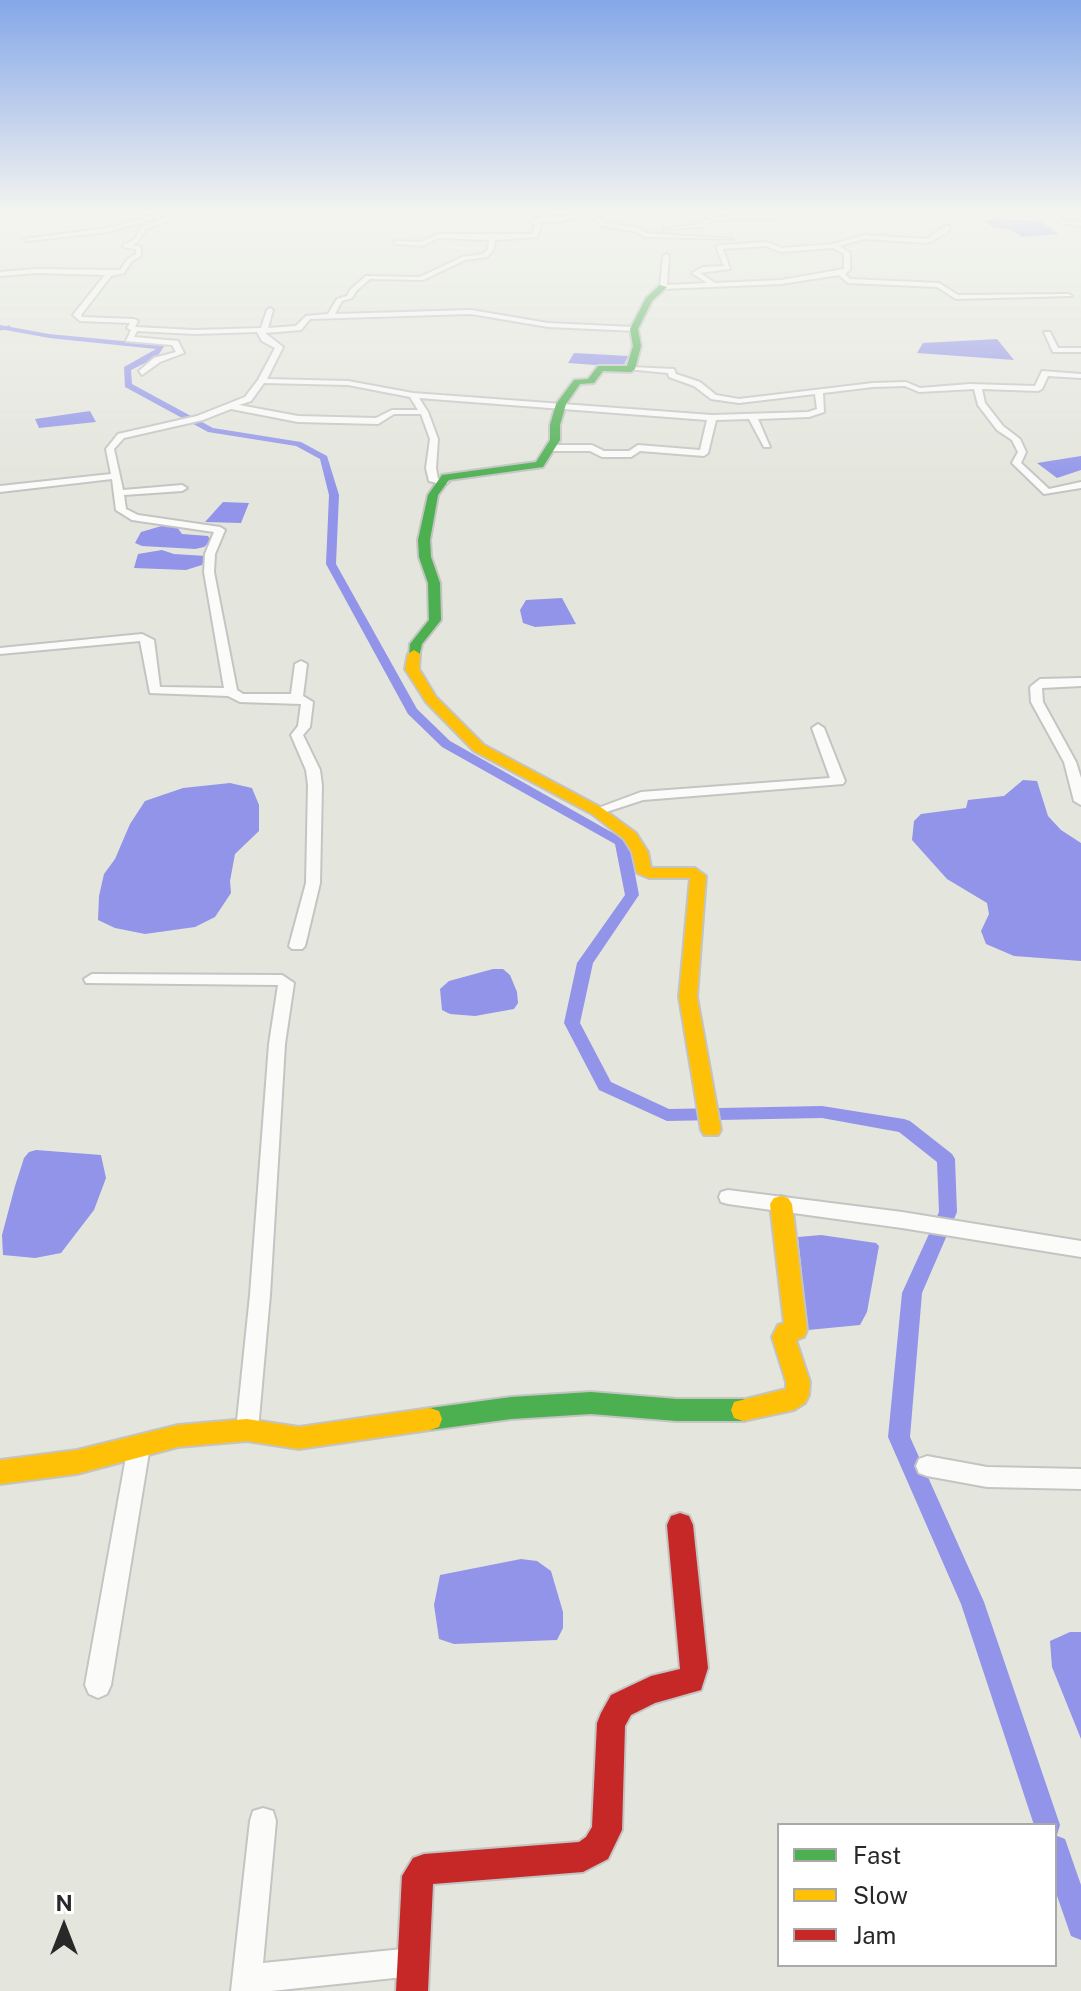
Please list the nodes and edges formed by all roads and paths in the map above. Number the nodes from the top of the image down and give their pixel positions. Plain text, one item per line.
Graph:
1 (87, 304) edge
2 (337, 304) edge
3 (647, 304) edge
4 (270, 310) dead end
5 (330, 317) junction
6 (135, 329) junction
7 (634, 329) junction
8 (263, 334) junction
9 (1047, 334) dead end
10 (1081, 350) edge
11 (631, 369) junction
12 (142, 373) dead end
13 (1081, 376) edge
14 (262, 381) junction
15 (976, 386) junction
16 (818, 390) junction
17 (413, 395) junction
18 (561, 404) junction
19 (230, 406) junction
20 (424, 412) junction
21 (752, 416) junction
22 (712, 418) junction
23 (767, 445) dead end
24 (552, 448) junction
25 (117, 476) junction
26 (444, 482) junction
27 (1081, 485) edge
28 (182, 488) dead end
29 (0, 489) edge
30 (119, 493) junction
31 (0, 651) edge
32 (301, 664) dead end
33 (1081, 682) edge
34 (231, 692) junction
35 (297, 698) junction
36 (818, 728) dead end
37 (1081, 801) edge
38 (597, 811) junction
39 (297, 946) dead end
40 (92, 979) dead end
41 (710, 1126) dead end
42 (728, 1197) dead end
43 (781, 1204) junction
44 (1081, 1249) edge
45 (247, 1430) junction
46 (139, 1446) junction
47 (927, 1466) dead end
48 (0, 1472) edge
49 (1081, 1479) edge
50 (680, 1525) dead end
51 (98, 1685) dead end
52 (263, 1821) dead end
53 (414, 1962) junction
54 (247, 1985) edge
55 (412, 1991) edge

1 - 6 street
2 - 5 street
3 - 7 street
4 - 8 street
5 - 7 street
5 - 8 street
6 - 8 street
6 - 12 street
7 - 11 street
8 - 14 street
9 - 10 street
11 - 16 street
11 - 18 street
13 - 15 street
14 - 17 street
14 - 19 street
15 - 16 street
15 - 27 street
16 - 21 street
17 - 18 street
17 - 20 street
18 - 22 street
18 - 24 street
19 - 20 street
19 - 25 street
20 - 26 street
21 - 22 street
21 - 23 street
22 - 24 street
24 - 26 street
25 - 29 street
25 - 30 street
26 - 38 street
28 - 30 street
30 - 34 street
31 - 34 street
32 - 35 street
33 - 37 street
34 - 35 street
35 - 39 street
36 - 38 street
38 - 41 street
40 - 45 street
42 - 43 street
43 - 44 street
43 - 45 street
45 - 46 street
46 - 48 street
46 - 51 street
47 - 49 street
50 - 53 street
52 - 54 street
53 - 54 street
53 - 55 street

